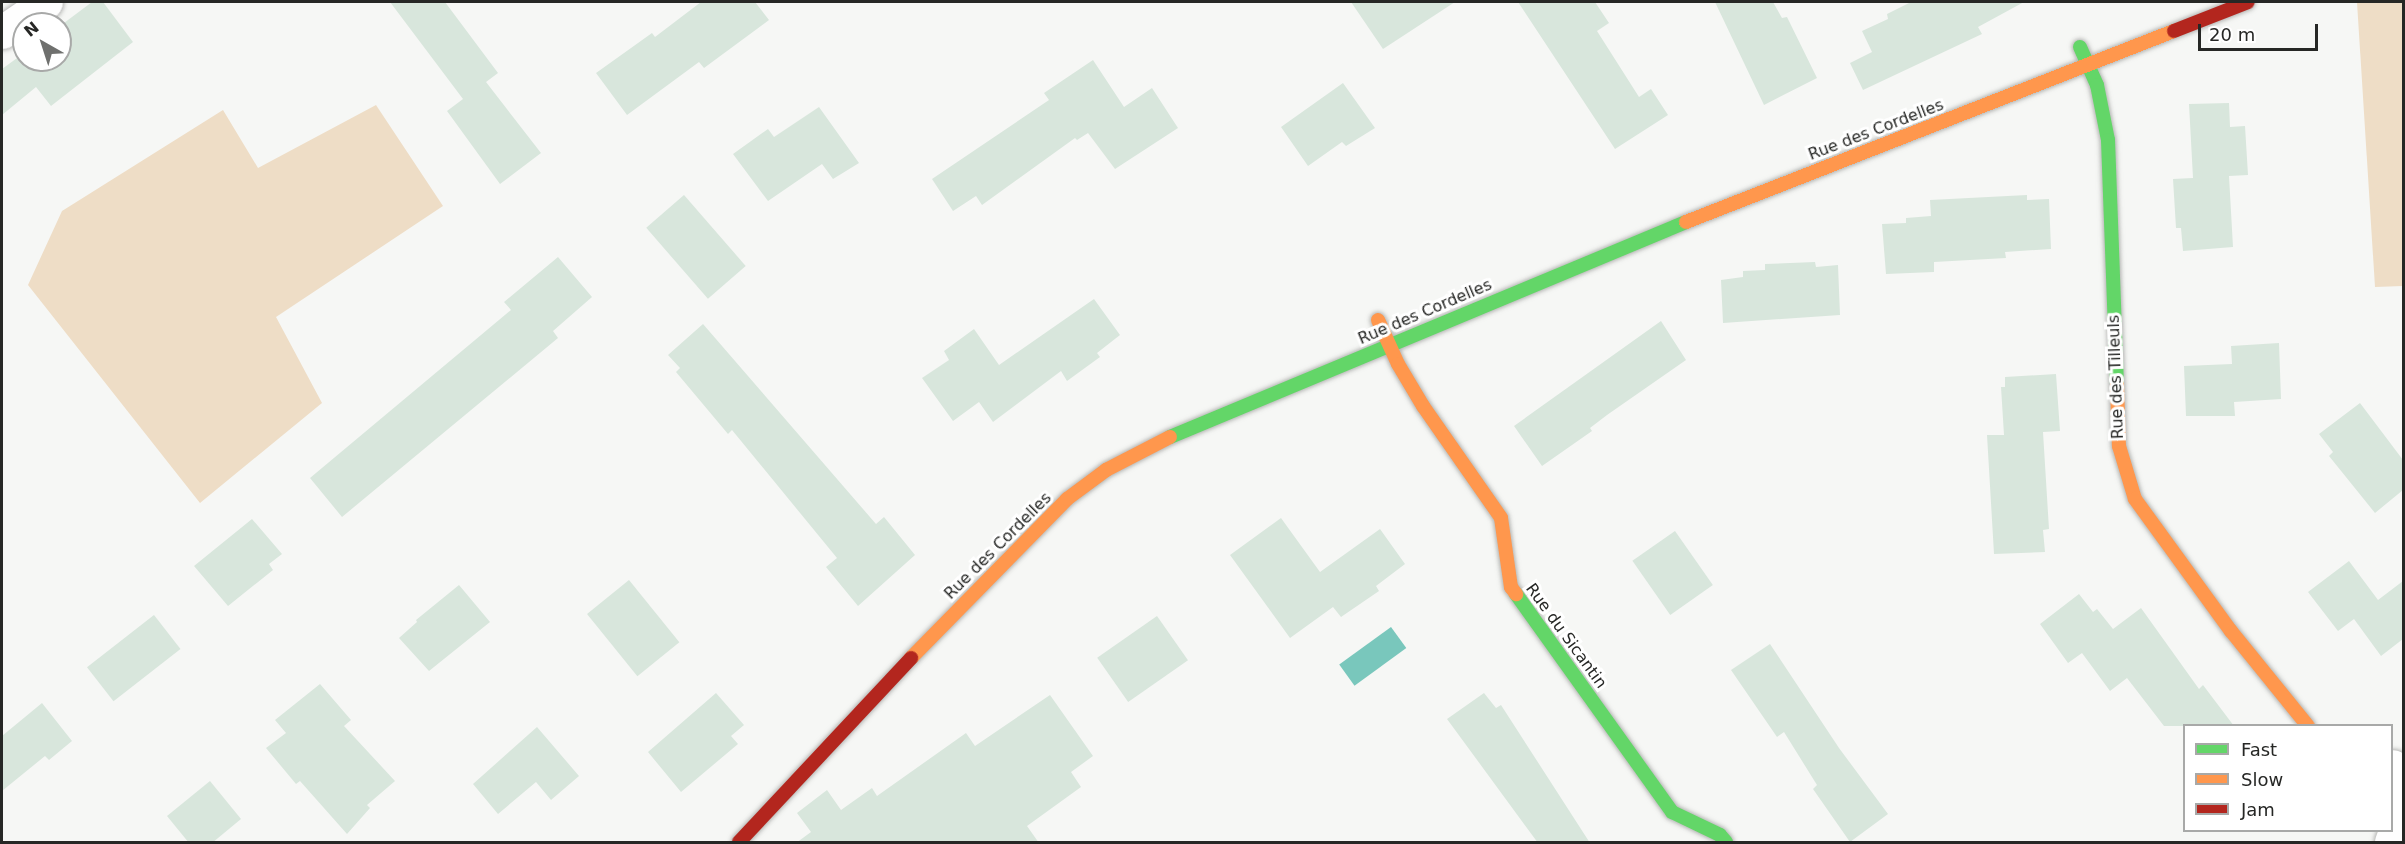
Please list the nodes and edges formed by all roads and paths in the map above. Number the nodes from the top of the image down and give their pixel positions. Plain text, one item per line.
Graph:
1 (46, 2) edge
2 (2248, 2) edge
3 (2, 32) edge
4 (2079, 45) dead end
5 (2090, 65) junction
6 (1378, 320) dead end
7 (1388, 345) junction
8 (2306, 724) edge
9 (2396, 765) edge
10 (739, 843) edge
11 (1726, 843) edge
12 (2391, 843) edge

1 - 3 street
2 - 5 street, Rue des Cordelles
4 - 5 street, Rue des Tilleuls
5 - 7 street, Rue des Cordelles
5 - 8 street, Rue des Tilleuls
6 - 7 street, Rue du Sicantin
7 - 10 street, Rue des Cordelles
7 - 11 street, Rue du Sicantin
9 - 12 street

